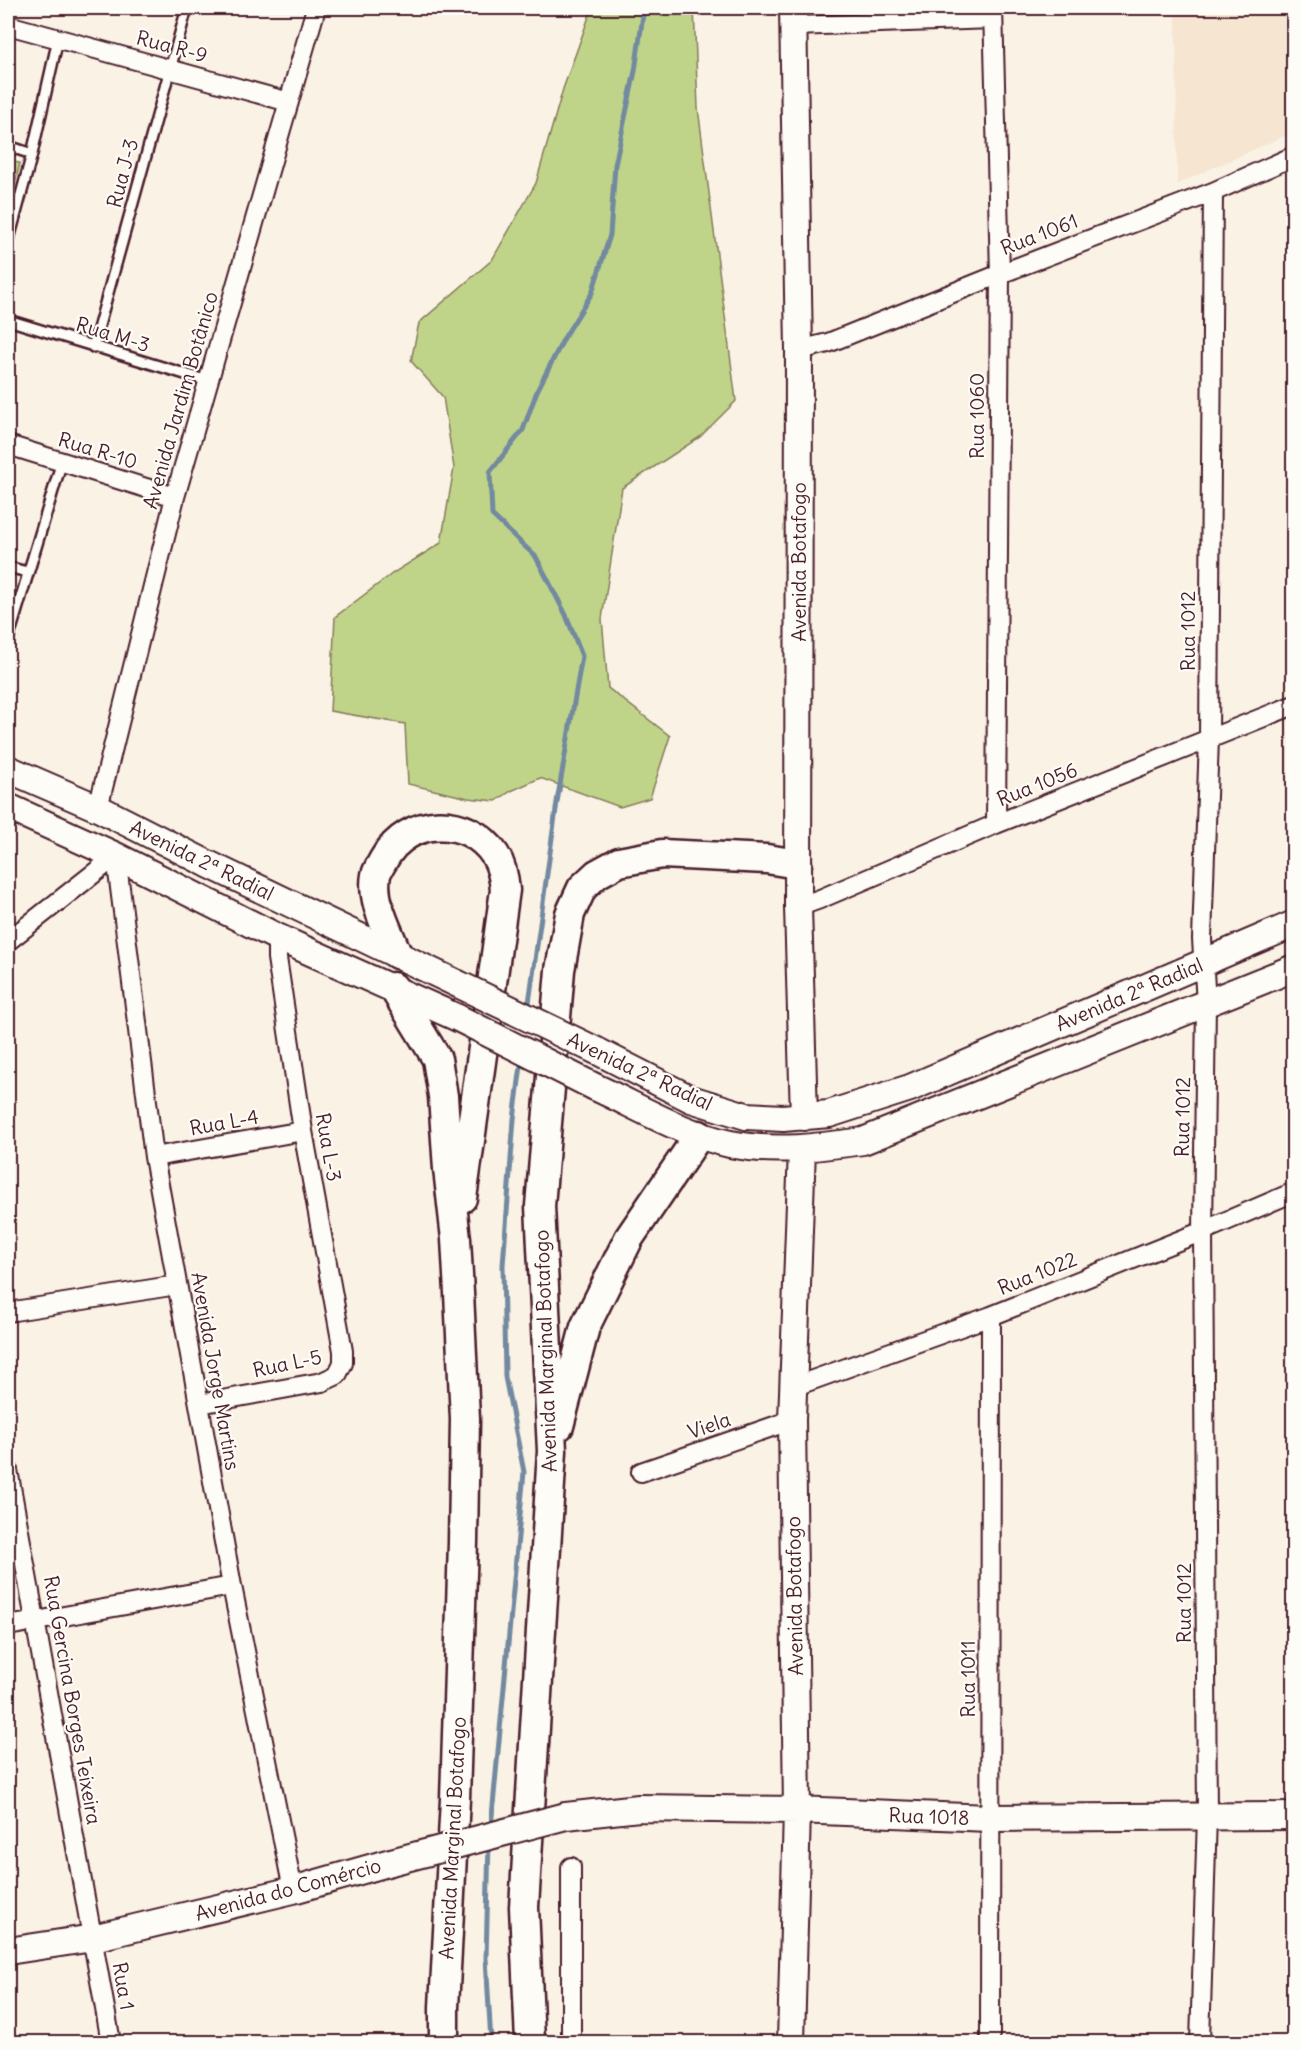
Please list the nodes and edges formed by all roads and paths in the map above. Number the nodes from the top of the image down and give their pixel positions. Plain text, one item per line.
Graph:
1 (187, 8) edge
2 (316, 8) edge
3 (993, 13) edge
4 (794, 17) edge
5 (8, 25) edge
6 (58, 39) junction
7 (169, 69) junction
8 (289, 102) junction
9 (8, 146) edge
10 (32, 154) junction
11 (1293, 156) edge
12 (1213, 192) junction
13 (8, 243) edge
14 (1000, 273) junction
15 (8, 320) edge
16 (93, 347) junction
17 (799, 350) junction
18 (208, 381) junction
19 (8, 445) edge
20 (62, 462) junction
21 (176, 497) junction
22 (8, 567) edge
23 (27, 572) junction
24 (8, 640) edge
25 (1293, 705) edge
26 (1209, 738) junction
27 (8, 769) edge
28 (8, 807) edge
29 (98, 808) junction
30 (996, 824) junction
31 (116, 856) junction
32 (208, 864) junction
33 (797, 864) junction
34 (798, 907) junction
35 (1293, 924) edge
36 (277, 937) junction
37 (8, 941) edge
38 (397, 954) junction
39 (1203, 963) junction
40 (1293, 968) edge
41 (1149, 986) junction
42 (393, 987) junction
43 (1206, 1004) junction
44 (804, 1117) junction
45 (303, 1131) junction
46 (699, 1135) junction
47 (802, 1149) junction
48 (154, 1157) junction
49 (1293, 1192) edge
50 (1203, 1231) junction
51 (456, 1239) junction
52 (177, 1285) junction
53 (8, 1312) edge
54 (991, 1316) junction
55 (343, 1363) joint
56 (793, 1387) junction
57 (199, 1404) junction
58 (792, 1420) junction
59 (552, 1451) junction
60 (8, 1470) edge
61 (641, 1472) dead end
62 (232, 1586) junction
63 (35, 1621) junction
64 (8, 1626) edge
65 (797, 1810) junction
66 (566, 1816) joint
67 (1207, 1816) junction
68 (1293, 1816) edge
69 (989, 1818) junction
70 (571, 1867) dead end
71 (293, 1890) junction
72 (93, 1938) junction
73 (8, 1950) edge
74 (111, 2043) edge
75 (444, 2043) edge
76 (530, 2043) edge
77 (571, 2043) edge
78 (791, 2043) edge
79 (990, 2043) edge
80 (1200, 2043) edge

1 - 7 lane, Rua J-3
2 - 8 street, Avenida Jardim Botânico
3 - 4 street
3 - 14 street, Rua 1060
4 - 17 main road, Avenida Botafogo
5 - 6 street, Rua R-9
6 - 7 street, Rua R-9
6 - 10 lane
7 - 8 street, Rua R-9
7 - 16 lane, Rua J-3
8 - 18 street, Avenida Jardim Botânico
9 - 10 lane
10 - 13 lane
11 - 12 street, Rua 1061
12 - 14 street, Rua 1061
12 - 26 street, Rua 1012
14 - 17 street, Rua 1061
14 - 30 street, Rua 1060
15 - 16 lane, Rua M-3
16 - 18 lane, Rua M-3
17 - 33 main road, Avenida Botafogo
18 - 21 street, Avenida Jardim Botânico
19 - 20 street, Rua R-10
20 - 21 street, Rua R-10
20 - 23 lane
21 - 29 street, Avenida Jardim Botânico
22 - 23 lane
23 - 24 lane
25 - 26 street, Rua 1056
26 - 30 street, Rua 1056
26 - 39 street, Rua 1012
27 - 29 main road, Avenida 2ª Radial
28 - 31 main road, Avenida 2ª Radial
29 - 32 main road, Avenida 2ª Radial
30 - 34 street, Rua 1056
31 - 32 main road
31 - 36 main road, Avenida 2ª Radial
31 - 37 street
31 - 48 street, Avenida Jorge Martins
32 - 38 main road, Avenida 2ª Radial
33 - 34 main road, Avenida Botafogo
33 - 59 main road, Avenida Marginal Botafogo
34 - 44 main road, Avenida Botafogo
35 - 39 main road, Avenida 2ª Radial
36 - 42 main road, Avenida 2ª Radial
36 - 45 street, Rua L-3
38 - 44 main road, Avenida 2ª Radial, bridge
38 - 51 main road
39 - 41 main road, Avenida 2ª Radial
39 - 43 street, Rua 1012
40 - 43 main road, Avenida 2ª Radial
41 - 43 main road
41 - 44 main road, Avenida 2ª Radial
42 - 46 main road, Avenida 2ª Radial, bridge
42 - 51 main road
43 - 47 main road, Avenida 2ª Radial
43 - 50 street, Rua 1012
45 - 48 street, Rua L-4
45 - 55 street, Rua L-3
46 - 47 main road, Avenida 2ª Radial
46 - 59 main road
47 - 56 main road, Avenida Botafogo
48 - 52 street, Avenida Jorge Martins
49 - 50 street, Rua 1022
50 - 54 street, Rua 1022
50 - 67 street, Rua 1012
51 - 75 main road, Avenida Marginal Botafogo
52 - 53 street
52 - 57 street, Avenida Jorge Martins
54 - 56 street, Rua 1022
54 - 69 street, Rua 1011
55 - 57 street, Rua L-5
56 - 58 main road, Avenida Botafogo
57 - 62 street, Avenida Jorge Martins
58 - 61 street, Viela
58 - 65 main road, Avenida Botafogo
59 - 76 main road, Avenida Marginal Botafogo
60 - 63 street, Rua Gercina Borges Teixeira
62 - 63 street
62 - 71 street, Avenida Jorge Martins
63 - 64 street
63 - 72 street, Rua Gercina Borges Teixeira
65 - 66 main road, Rua 1018
65 - 69 main road, Rua 1018
65 - 78 main road, Avenida Botafogo
66 - 71 main road, Avenida do Comércio, bridge
67 - 68 main road, Rua 1018
67 - 69 main road, Rua 1018
67 - 80 street, Rua 1012
69 - 79 street, Rua 1011
70 - 77 street
71 - 72 main road, Avenida do Comércio
72 - 73 main road, Avenida do Comércio
72 - 74 street, Rua 1

